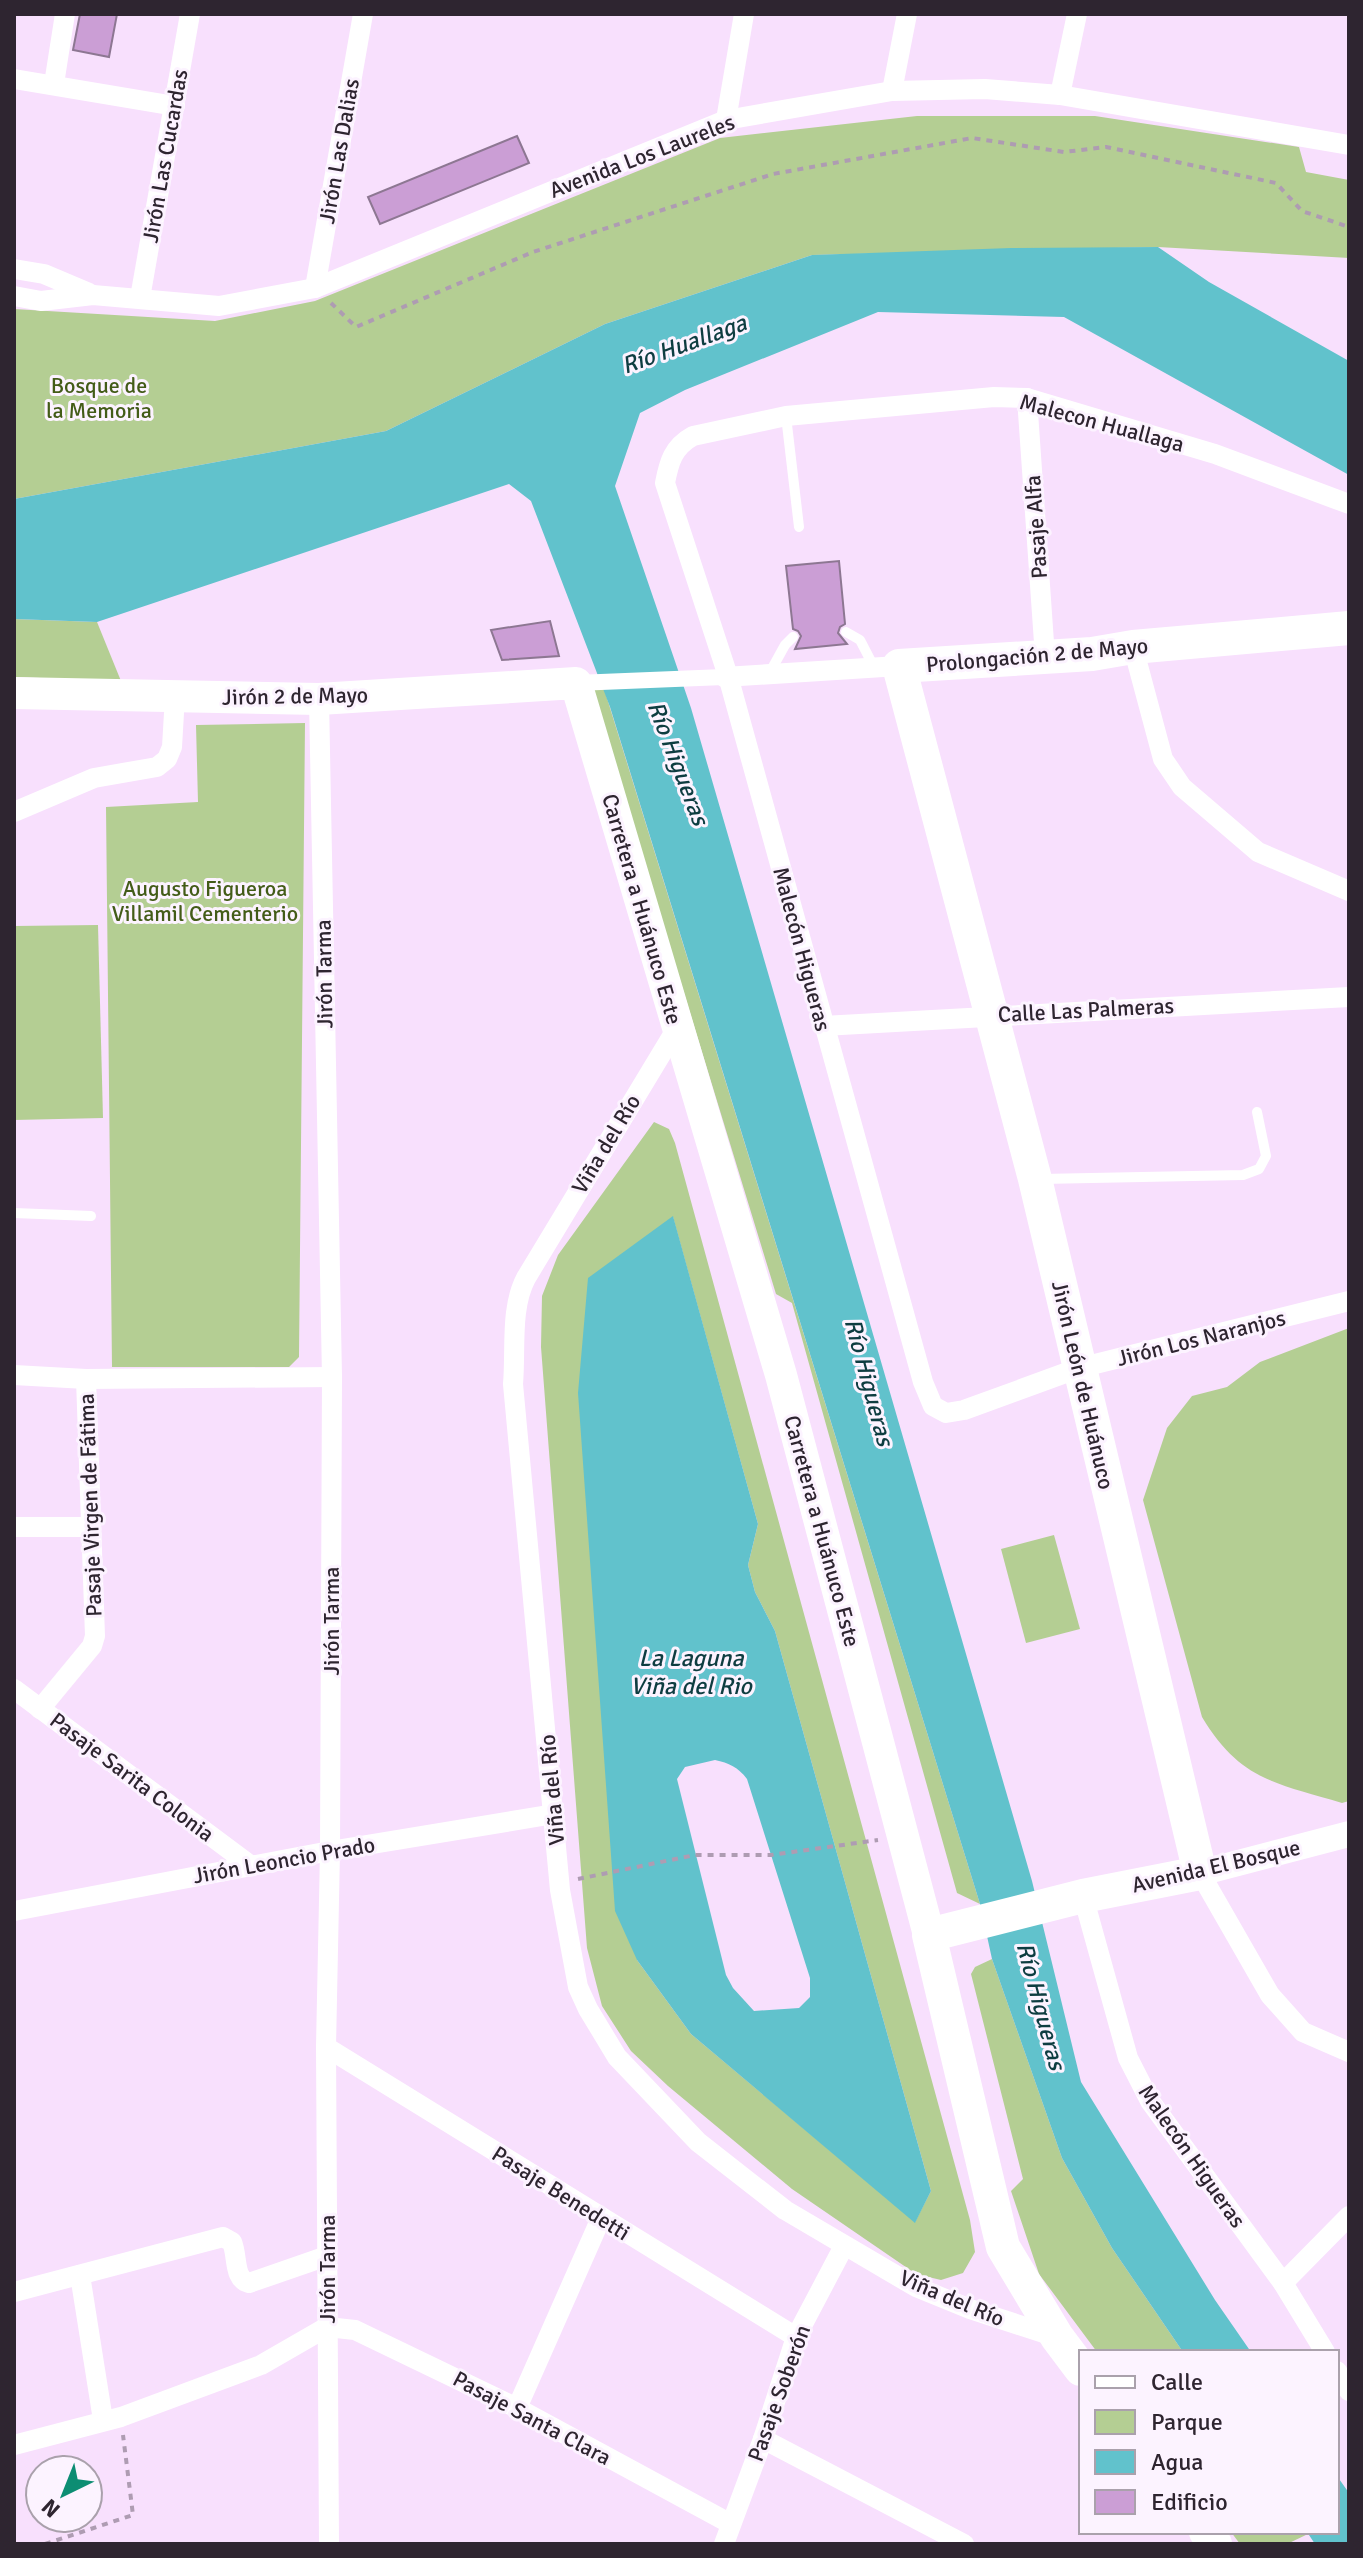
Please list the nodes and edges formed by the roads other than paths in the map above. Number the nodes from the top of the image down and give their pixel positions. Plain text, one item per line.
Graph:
1 (65, 14) edge
2 (190, 14) edge
3 (363, 14) edge
4 (744, 14) edge
5 (907, 14) edge
6 (1077, 14) edge
7 (14, 79) edge
8 (54, 84) junction
9 (892, 91) junction
10 (1060, 95) junction
11 (175, 106) junction
12 (726, 120) junction
13 (1349, 145) edge
14 (14, 269) edge
15 (315, 288) junction
16 (93, 295) junction
17 (14, 296) edge
18 (140, 298) junction
19 (1027, 398) junction
20 (786, 416) junction
21 (669, 461) joint
22 (1349, 504) edge
23 (799, 527) dead end
24 (1349, 628) edge
25 (846, 632) dead end
26 (793, 637) dead end
27 (1133, 647) junction
28 (1045, 657) junction
29 (886, 667) junction
30 (769, 674) junction
31 (724, 677) junction
32 (587, 682) junction
33 (14, 693) edge
34 (175, 696) junction
35 (319, 699) junction
36 (14, 812) edge
37 (1349, 891) edge
38 (1349, 997) edge
39 (993, 1015) junction
40 (823, 1026) junction
41 (677, 1028) junction
42 (1257, 1112) dead end
43 (1035, 1179) junction
44 (14, 1213) edge
45 (91, 1216) dead end
46 (1349, 1301) edge
47 (1079, 1368) junction
48 (14, 1375) edge
49 (332, 1377) junction
50 (86, 1379) junction
51 (964, 1410) joint
52 (14, 1527) edge
53 (91, 1527) junction
54 (14, 1689) edge
55 (40, 1709) junction
56 (554, 1814) junction
57 (1349, 1834) edge
58 (330, 1851) junction
59 (250, 1865) junction
60 (1200, 1873) junction
61 (1072, 1899) junction
62 (14, 1911) edge
63 (929, 1935) junction
64 (326, 2047) junction
65 (1349, 2052) edge
66 (1349, 2216) edge
67 (601, 2218) junction
68 (844, 2246) junction
69 (327, 2256) junction
70 (80, 2275) junction
71 (1283, 2283) junction
72 (14, 2292) edge
73 (327, 2327) junction
74 (796, 2337) junction
75 (1057, 2337) junction
76 (1324, 2350) edge
77 (1079, 2366) edge
78 (517, 2408) junction
79 (112, 2418) junction
80 (763, 2439) junction
81 (14, 2445) edge
82 (731, 2524) junction
83 (329, 2544) edge
84 (724, 2544) edge
85 (964, 2544) edge

1 - 8 street
2 - 11 street, Jirón Las Cucardas
3 - 15 street, Jirón Las Dalias
4 - 12 street
5 - 9 street
6 - 10 street
7 - 8 street
8 - 11 street
9 - 10 street, Avenida Los Laureles
9 - 12 street, Avenida Los Laureles
10 - 13 street, Avenida Los Laureles
11 - 18 street, Jirón Las Cucardas
12 - 15 street, Avenida Los Laureles
14 - 16 street, Avenida Los Laureles
15 - 18 street, Avenida Los Laureles
16 - 17 street, Avenida Los Laureles
16 - 18 street, Avenida Los Laureles
19 - 20 street, Malecon Huallaga
19 - 22 street, Malecon Huallaga
19 - 28 street, Pasaje Alfa
20 - 21 street, Malecon Huallaga
20 - 23 lane
21 - 31 street, Malecón Higueras
24 - 27 highway, Prolongación 2 de Mayo
25 - 29 lane
26 - 30 lane
27 - 28 highway, Prolongación 2 de Mayo
27 - 37 street
28 - 29 highway, Prolongación 2 de Mayo
29 - 30 street, Prolongación 2 de Mayo
29 - 39 highway, Jirón León de Huánuco
30 - 31 street, Prolongación 2 de Mayo
31 - 32 street
31 - 40 street, Malecón Higueras
32 - 35 main road, Jirón 2 de Mayo
32 - 41 main road, Carretera a Huánuco Este
33 - 34 main road, Jirón 2 de Mayo
34 - 35 main road, Jirón 2 de Mayo
34 - 36 street
35 - 49 street, Jirón Tarma
38 - 39 street, Calle Las Palmeras
39 - 40 street, Calle Las Palmeras
39 - 43 highway, Jirón León de Huánuco
40 - 51 street, Malecón Higueras
41 - 56 street, Viña del Río
41 - 63 main road, Carretera a Huánuco Este
42 - 43 lane
43 - 47 highway, Jirón León de Huánuco
44 - 45 lane
46 - 47 street, Jirón Los Naranjos
47 - 51 street, Jirón Los Naranjos
47 - 60 highway, Jirón León de Huánuco
48 - 50 street
49 - 50 street
49 - 58 street, Jirón Tarma
50 - 53 street, Pasaje Virgen de Fátima
52 - 53 street
53 - 55 street, Pasaje Virgen de Fátima
54 - 55 street, Pasaje Sarita Colonia
55 - 59 street, Pasaje Sarita Colonia
56 - 58 street, Jirón Leoncio Prado
56 - 68 street, Viña del Río
57 - 60 street, Avenida El Bosque
58 - 59 street, Jirón Leoncio Prado
58 - 64 street, Jirón Tarma
59 - 62 street, Jirón Leoncio Prado
60 - 61 highway, Avenida El Bosque
60 - 65 street, Jirón León de Huánuco
61 - 63 highway, Avenida El Bosque
61 - 71 street, Malecón Higueras
63 - 75 highway, Carretera a Huánuco Este
64 - 67 street, Pasaje Benedetti
64 - 69 street, Jirón Tarma
66 - 71 street
67 - 74 street, Pasaje Benedetti
67 - 78 street
68 - 74 street, Pasaje Soberón
68 - 75 street, Viña del Río
69 - 70 street
69 - 73 street, Jirón Tarma
70 - 72 street
70 - 79 street
71 - 76 street, Malecón Higueras
73 - 78 street, Pasaje Santa Clara
73 - 79 street
73 - 83 street, Jirón Tarma
74 - 80 street, Pasaje Soberón
75 - 77 highway, Carretera a Huánuco Este
78 - 82 street, Pasaje Santa Clara
79 - 81 street
80 - 82 street, Pasaje Soberón
80 - 85 street
82 - 84 street, Pasaje Soberón

